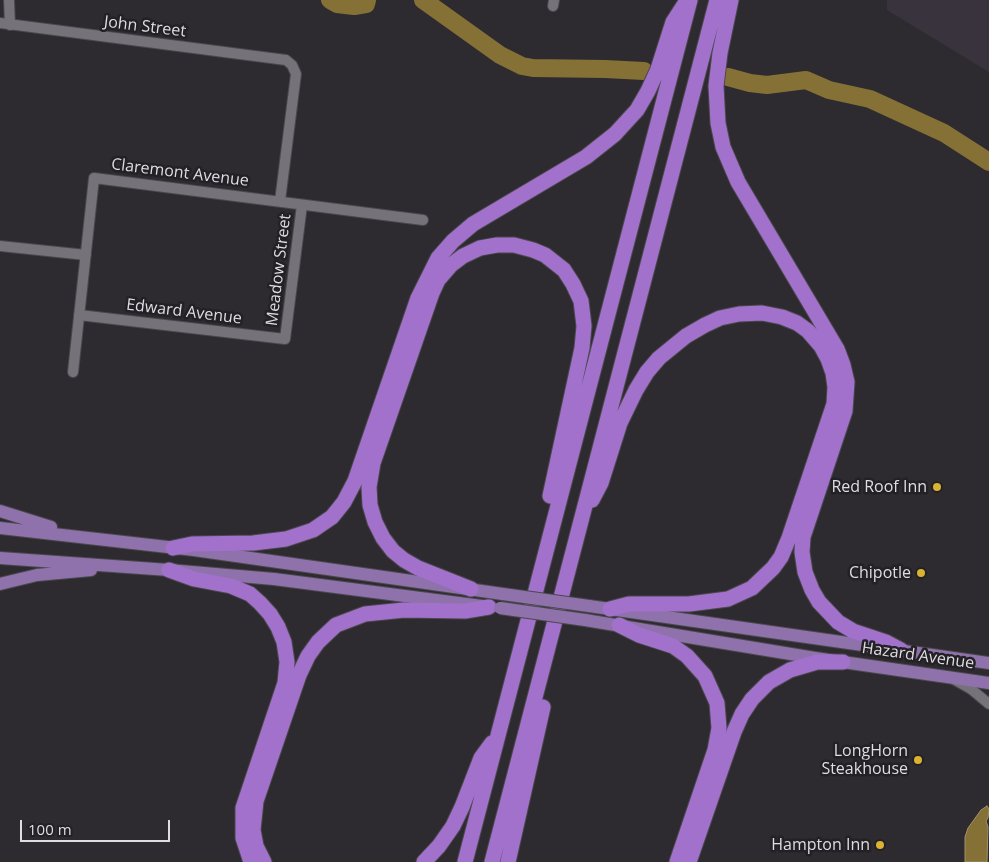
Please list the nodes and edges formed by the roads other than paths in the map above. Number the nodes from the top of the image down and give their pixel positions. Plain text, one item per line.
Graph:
1 (9, 0) edge
2 (689, 0) edge
3 (717, 0) edge
4 (731, 0) edge
5 (5, 24) edge
6 (286, 60) joint
7 (280, 201) junction
8 (302, 205) junction
9 (423, 220) dead end
10 (0, 246) edge
11 (86, 254) junction
12 (79, 315) junction
13 (285, 339) joint
14 (73, 372) dead end
15 (0, 511) edge
16 (582, 514) junction
17 (552, 526) junction
18 (0, 528) edge
19 (77, 536) junction
20 (172, 548) junction
21 (0, 558) edge
22 (112, 565) junction
23 (169, 570) junction
24 (0, 584) edge
25 (471, 589) junction
26 (494, 607) junction
27 (610, 609) junction
28 (619, 625) junction
29 (901, 650) junction
30 (843, 662) junction
31 (989, 663) edge
32 (541, 676) junction
33 (947, 677) junction
34 (989, 683) edge
35 (989, 704) edge
36 (497, 738) junction
37 (251, 862) edge
38 (264, 862) edge
39 (424, 862) edge
40 (465, 862) edge
41 (492, 862) edge
42 (508, 862) edge
43 (677, 862) edge
44 (690, 862) edge

1 - 5 street
2 - 17 highway
2 - 20 highway
3 - 16 highway
4 - 29 highway
5 - 6 street, John Street
6 - 7 street, Meadow Street
7 - 8 street, Claremont Avenue
7 - 11 street, Claremont Avenue
8 - 9 street, Claremont Avenue
8 - 13 street, Meadow Street
10 - 11 street
11 - 12 street
12 - 13 street, Edward Avenue
12 - 14 street
15 - 19 main road
16 - 27 highway
16 - 32 highway
17 - 25 highway
17 - 36 highway
18 - 19 main road
19 - 20 main road, Hazard Avenue
20 - 25 main road, Hazard Avenue
21 - 22 main road, Hazard Avenue
22 - 23 main road, Hazard Avenue
22 - 24 main road
23 - 26 main road, Hazard Avenue
23 - 37 highway
25 - 27 main road, Hazard Avenue, bridge
26 - 28 main road, Hazard Avenue, bridge
26 - 38 highway
27 - 29 main road, Hazard Avenue
28 - 30 main road, Hazard Avenue
28 - 43 highway
29 - 31 main road, Hazard Avenue
30 - 33 main road, Hazard Avenue
30 - 44 highway
32 - 41 highway
32 - 42 highway
33 - 34 main road, Hazard Avenue
33 - 35 street
36 - 39 highway
36 - 40 highway

